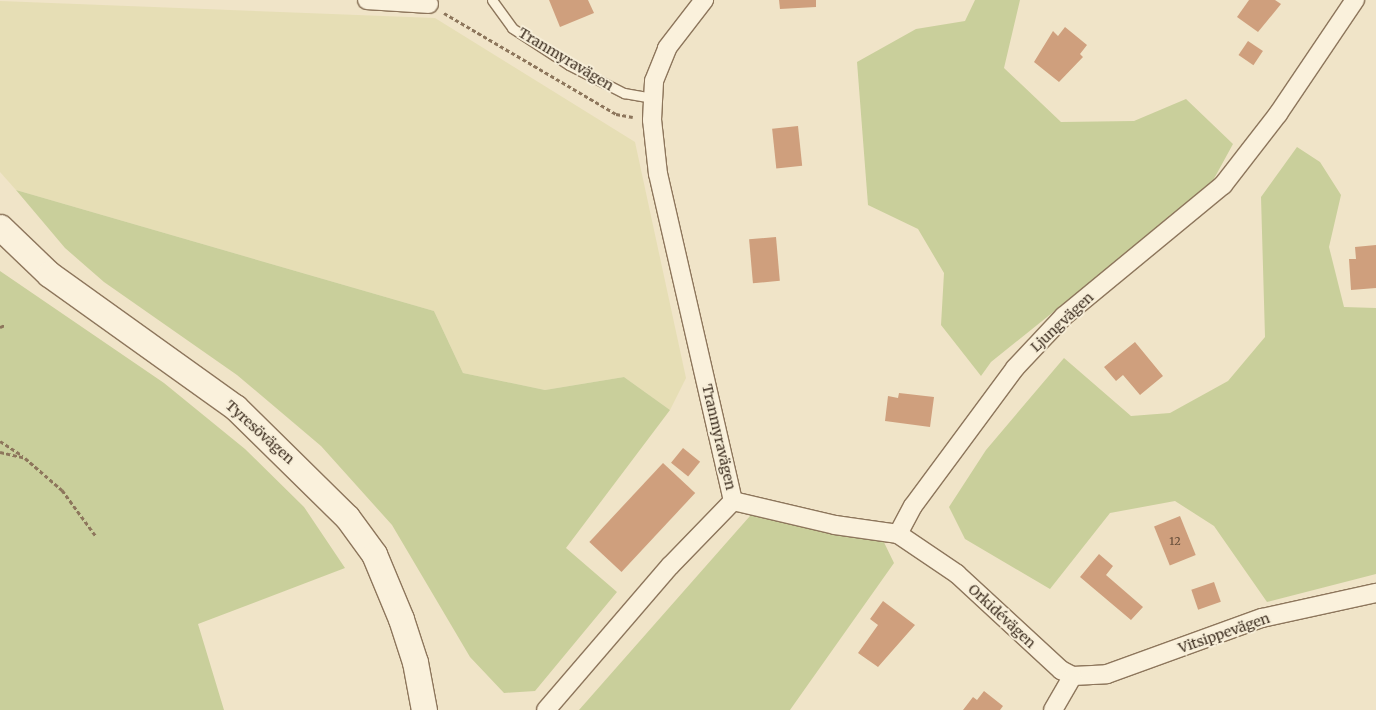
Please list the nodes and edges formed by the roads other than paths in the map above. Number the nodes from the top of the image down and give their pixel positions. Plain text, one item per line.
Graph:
1 (367, 0) edge
2 (492, 0) edge
3 (704, 0) edge
4 (1355, 0) edge
5 (429, 4) road end
6 (653, 98) junction
7 (0, 227) edge
8 (733, 500) junction
9 (898, 534) junction
10 (1376, 593) edge
11 (1073, 676) junction
12 (424, 710) edge
13 (546, 710) edge
14 (1053, 710) edge

1 - 5 street
2 - 6 lane, Tranmyravägen
3 - 6 street, Tranmyravägen
4 - 9 street, Ljungvägen
6 - 8 street, Tranmyravägen
7 - 12 main road, Tyresövägen
8 - 9 street
8 - 13 street, Tranmyravägen
9 - 11 street, Orkidévägen
10 - 11 street, Vitsippevägen
11 - 14 street

